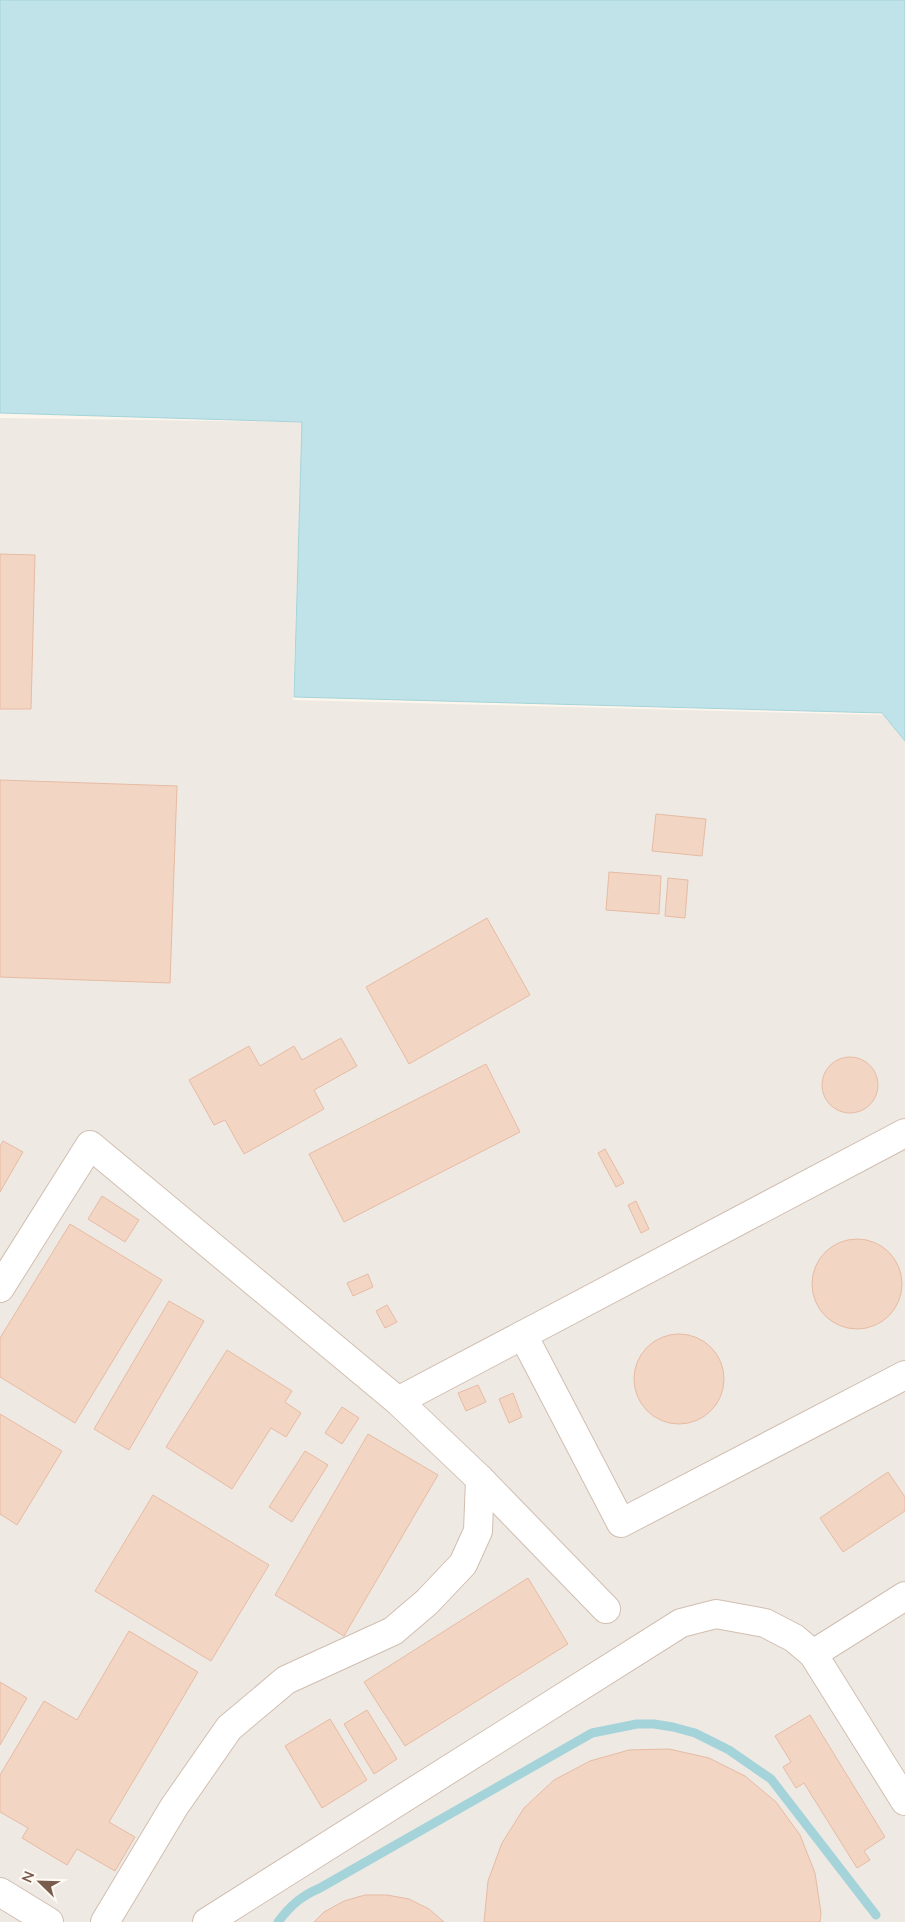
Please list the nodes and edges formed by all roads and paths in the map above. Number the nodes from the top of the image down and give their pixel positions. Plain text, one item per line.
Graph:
1 (905, 1133) edge
2 (0, 1288) edge
3 (523, 1335) junction
4 (905, 1375) edge
5 (398, 1401) junction
6 (480, 1479) junction
7 (905, 1596) edge
8 (606, 1609) dead end
9 (812, 1654) junction
10 (905, 1801) edge
11 (0, 1892) edge
12 (49, 1922) edge
13 (105, 1922) edge
14 (207, 1922) edge

1 - 3 lane
2 - 5 lane
3 - 4 lane
3 - 5 lane
5 - 6 lane
6 - 8 lane
6 - 13 lane
7 - 9 lane
9 - 10 lane
9 - 14 lane
11 - 12 lane

